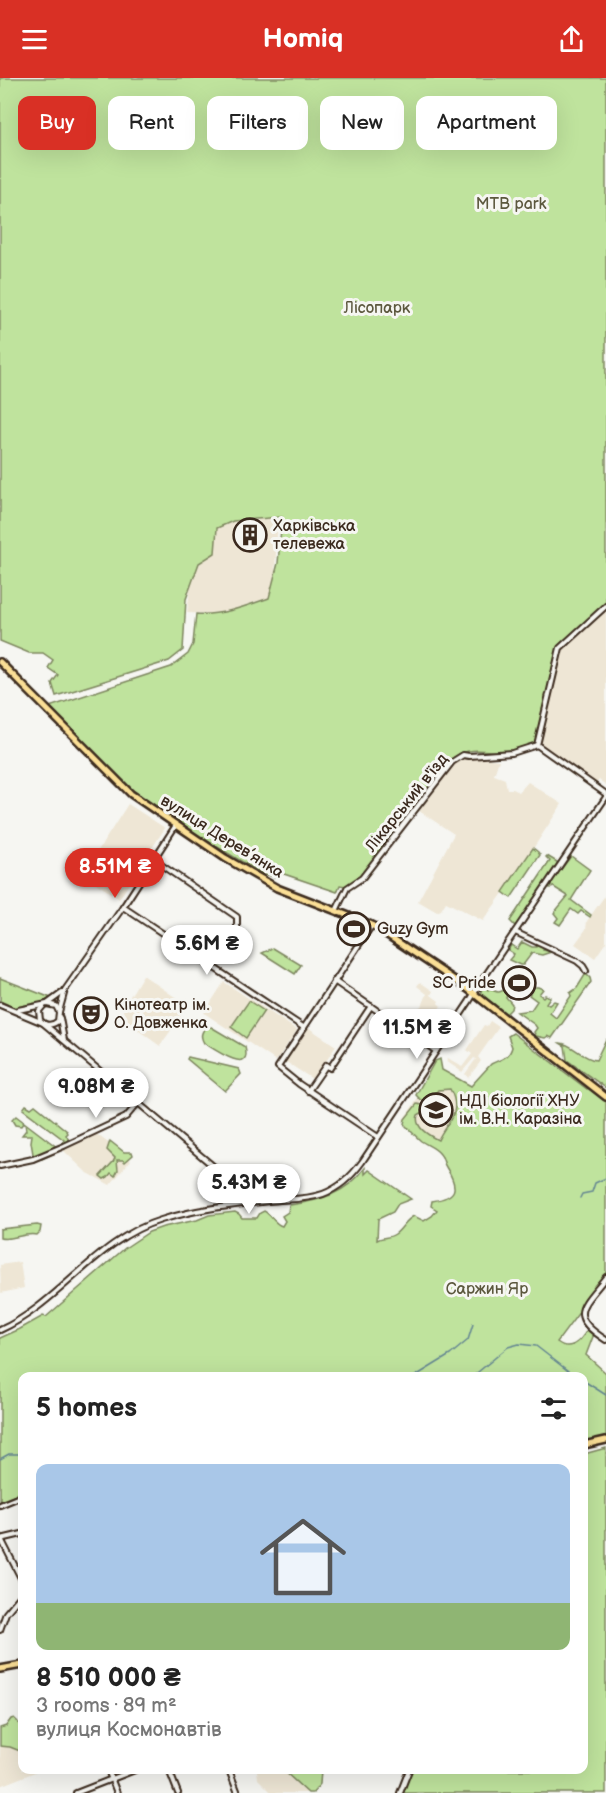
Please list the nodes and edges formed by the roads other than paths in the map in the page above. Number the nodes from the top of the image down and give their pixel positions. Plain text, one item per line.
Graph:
1 (606, 606) edge
2 (0, 662) edge
3 (537, 746) junction
4 (606, 796) edge
5 (176, 825) junction
6 (154, 860) junction
7 (123, 907) junction
8 (336, 911) junction
9 (372, 925) junction
10 (237, 930) dead end
11 (515, 932) junction
12 (586, 971) dead end
13 (334, 981) junction
14 (65, 990) junction
15 (474, 994) junction
16 (0, 1005) edge
17 (45, 1005) junction
18 (372, 1006) junction
19 (15, 1011) junction
20 (59, 1014) junction
21 (43, 1023) junction
22 (303, 1027) junction
23 (64, 1040) junction
24 (436, 1051) junction
25 (309, 1090) junction
26 (606, 1097) edge
27 (138, 1103) junction
28 (378, 1137) junction
29 (0, 1166) edge
30 (231, 1181) junction
31 (271, 1200) junction
32 (225, 1207) junction
33 (606, 1277) edge
34 (0, 1330) edge
35 (606, 1340) edge
36 (606, 1440) edge
37 (588, 1444) edge
38 (18, 1496) edge
39 (0, 1505) edge
40 (18, 1535) edge
41 (0, 1538) edge
42 (18, 1572) edge
43 (18, 1598) edge
44 (1, 1620) edge
45 (0, 1630) edge
46 (0, 1661) edge
47 (18, 1666) edge
48 (0, 1669) edge
49 (109, 1774) edge
50 (124, 1774) edge
51 (171, 1774) edge
52 (231, 1774) edge
53 (407, 1774) edge
54 (111, 1779) junction
55 (76, 1793) edge
56 (117, 1793) edge
57 (178, 1793) edge
58 (238, 1793) edge
59 (400, 1793) edge

1 - 3 street
2 - 5 main road, вулиця Дерев’янка
3 - 4 street
3 - 8 street, Лікарський в'їзд
4 - 11 street
5 - 6 street
5 - 8 main road, вулиця Дерев’янка
6 - 7 street
6 - 10 street
7 - 14 street
7 - 22 street
8 - 9 main road, вулиця Дерев’янка
9 - 13 street
9 - 15 main road, вулиця Дерев’янка
11 - 12 street
11 - 15 street
13 - 18 street
13 - 22 street
14 - 17 street
14 - 20 street
15 - 24 street
15 - 26 main road, вулиця Дерев’янка
16 - 19 street
17 - 19 street
17 - 20 street
17 - 21 street
18 - 24 street
18 - 25 street
19 - 21 street
20 - 21 street
20 - 23 street
21 - 23 street
22 - 25 street
23 - 27 street
24 - 28 street
25 - 28 street
27 - 29 street
27 - 30 street
28 - 31 street
30 - 31 street
30 - 32 street
31 - 32 street
32 - 34 street
33 - 35 street
36 - 37 main road
38 - 39 street
40 - 41 street
41 - 42 street
43 - 44 street
44 - 45 street
46 - 48 street
47 - 48 main road
49 - 54 street
50 - 54 street
51 - 57 street
52 - 58 street
53 - 59 street
54 - 55 street
54 - 56 street

